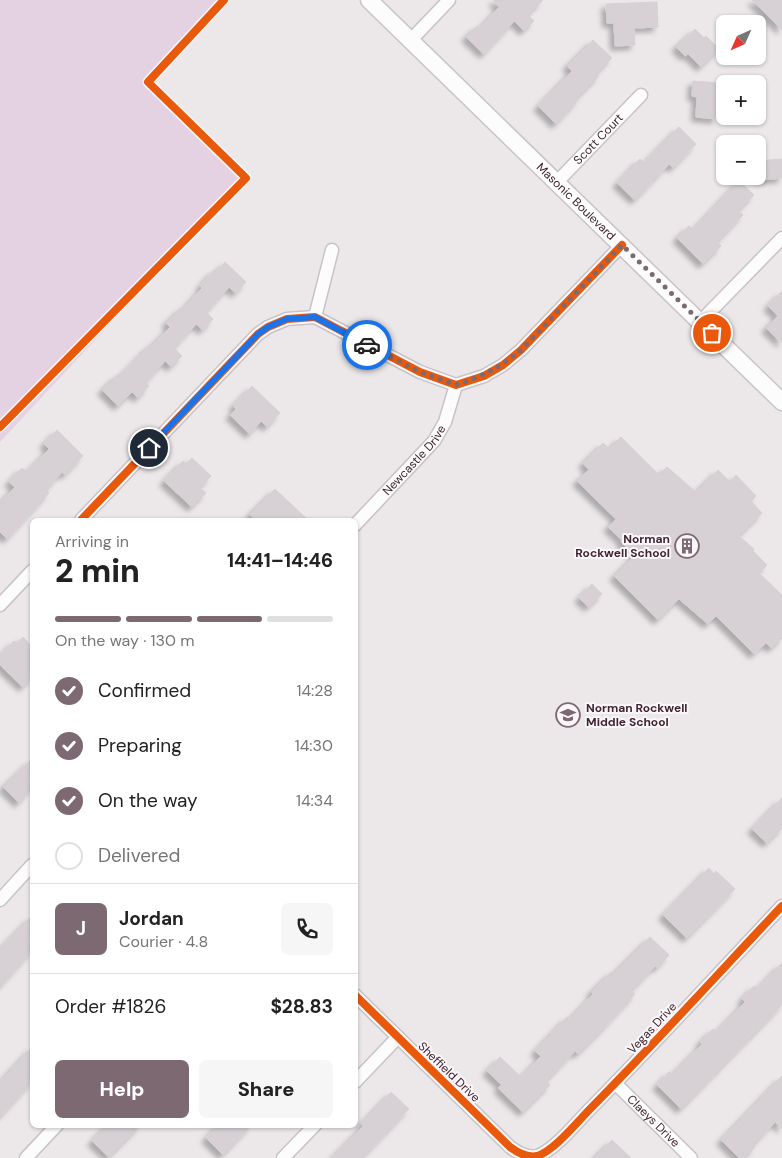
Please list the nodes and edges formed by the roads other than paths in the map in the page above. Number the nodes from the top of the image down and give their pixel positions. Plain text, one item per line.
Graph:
1 (369, 0) edge
2 (449, 0) edge
3 (410, 41) junction
4 (641, 95) dead end
5 (556, 183) junction
6 (782, 238) edge
7 (622, 245) junction
8 (332, 250) dead end
9 (315, 317) junction
10 (700, 322) junction
11 (456, 385) junction
12 (782, 402) edge
13 (83, 518) edge
14 (358, 522) edge
15 (30, 573) edge
16 (0, 606) edge
17 (30, 867) edge
18 (0, 900) edge
19 (782, 906) edge
20 (358, 998) edge
21 (398, 1038) junction
22 (358, 1079) edge
23 (615, 1083) junction
24 (54, 1128) edge
25 (312, 1128) edge
26 (532, 1157) edge
27 (26, 1158) edge
28 (283, 1158) edge
29 (691, 1158) edge

1 - 3 street, Masonic Boulevard
2 - 3 street
3 - 5 street, Masonic Boulevard
4 - 5 street, Scott Court
5 - 7 street, Masonic Boulevard
6 - 10 street
7 - 10 street, Masonic Boulevard
7 - 11 street
8 - 9 street
9 - 11 street
9 - 13 street
10 - 12 street, Masonic Boulevard
11 - 14 street, Newcastle Drive
15 - 16 street
17 - 18 street
19 - 23 street, Vegas Drive
20 - 21 street, Sheffield Drive
21 - 22 street
21 - 26 street, Sheffield Drive
23 - 26 street, Vegas Drive
23 - 29 street, Claeys Drive
24 - 27 street
25 - 28 street

